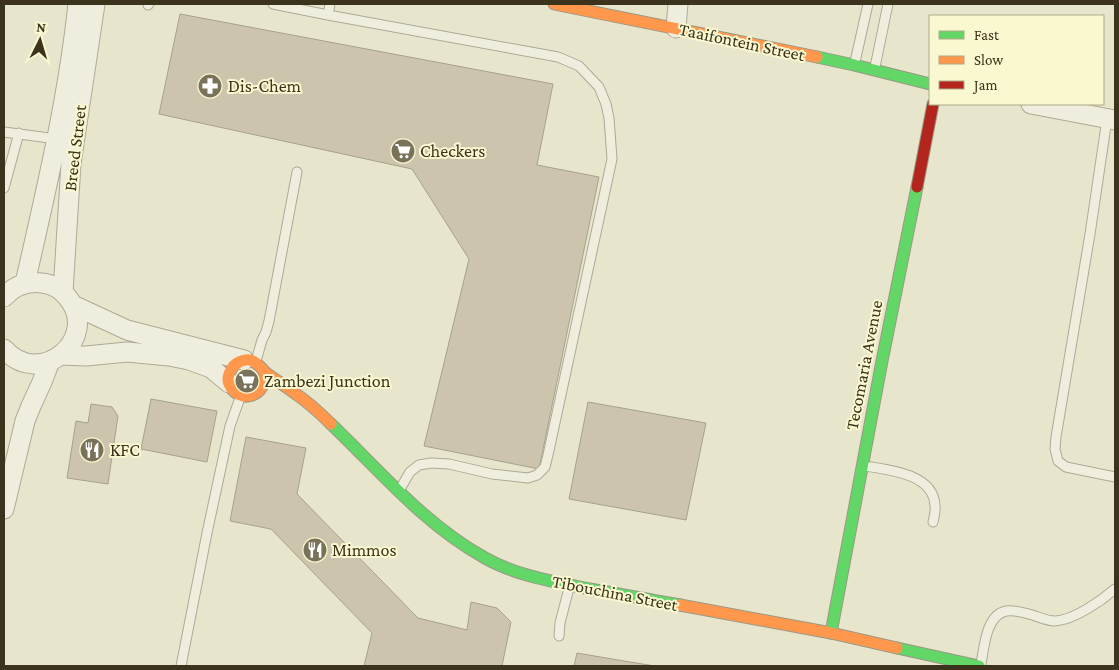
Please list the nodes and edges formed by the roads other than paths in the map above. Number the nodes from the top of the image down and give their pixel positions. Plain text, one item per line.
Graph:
1 (78, 4) edge
2 (95, 4) edge
3 (273, 4) edge
4 (330, 4) edge
5 (554, 4) edge
6 (678, 4) edge
7 (868, 4) edge
8 (888, 4) edge
9 (328, 15) junction
10 (676, 28) junction
11 (854, 65) junction
12 (875, 70) junction
13 (929, 84) edge
14 (933, 105) edge
15 (1036, 105) edge
16 (1111, 120) edge
17 (4, 132) edge
18 (19, 133) junction
19 (57, 138) junction
20 (297, 172) dead end
21 (4, 188) edge
22 (12, 289) edge
23 (68, 298) junction
24 (4, 353) edge
25 (56, 358) junction
26 (250, 360) junction
27 (264, 370) junction
28 (242, 390) junction
29 (308, 403) junction
30 (862, 465) junction
31 (1115, 476) edge
32 (399, 492) junction
33 (4, 509) edge
34 (933, 522) dead end
35 (569, 585) junction
36 (1115, 589) edge
37 (831, 634) junction
38 (559, 636) dead end
39 (181, 666) edge
40 (979, 666) edge

1 - 19 street, Breed Street
2 - 23 street, Breed Street
3 - 9 lane
4 - 9 lane
5 - 10 street, Taaifontein Street
6 - 10 street
7 - 11 lane
8 - 12 lane
9 - 32 lane
10 - 11 street, Taaifontein Street
11 - 12 street, Taaifontein Street
12 - 13 street, Taaifontein Street
14 - 30 street, Tecomaria Avenue
15 - 16 street
16 - 31 lane
17 - 18 lane
18 - 19 lane
18 - 21 lane
19 - 22 street, Breed Street
20 - 26 lane
22 - 23 street
23 - 25 street, Breed Street
23 - 26 street
24 - 25 street
25 - 28 street
25 - 33 street
26 - 27 street
26 - 28 street
27 - 28 street
27 - 29 street, Tibouchina Street
28 - 29 street
28 - 39 lane
29 - 32 street, Tibouchina Street
30 - 34 lane
30 - 37 street, Tecomaria Avenue
32 - 35 street, Tibouchina Street
35 - 37 street, Tibouchina Street
35 - 38 lane
36 - 40 lane
37 - 40 street, Tibouchina Street

